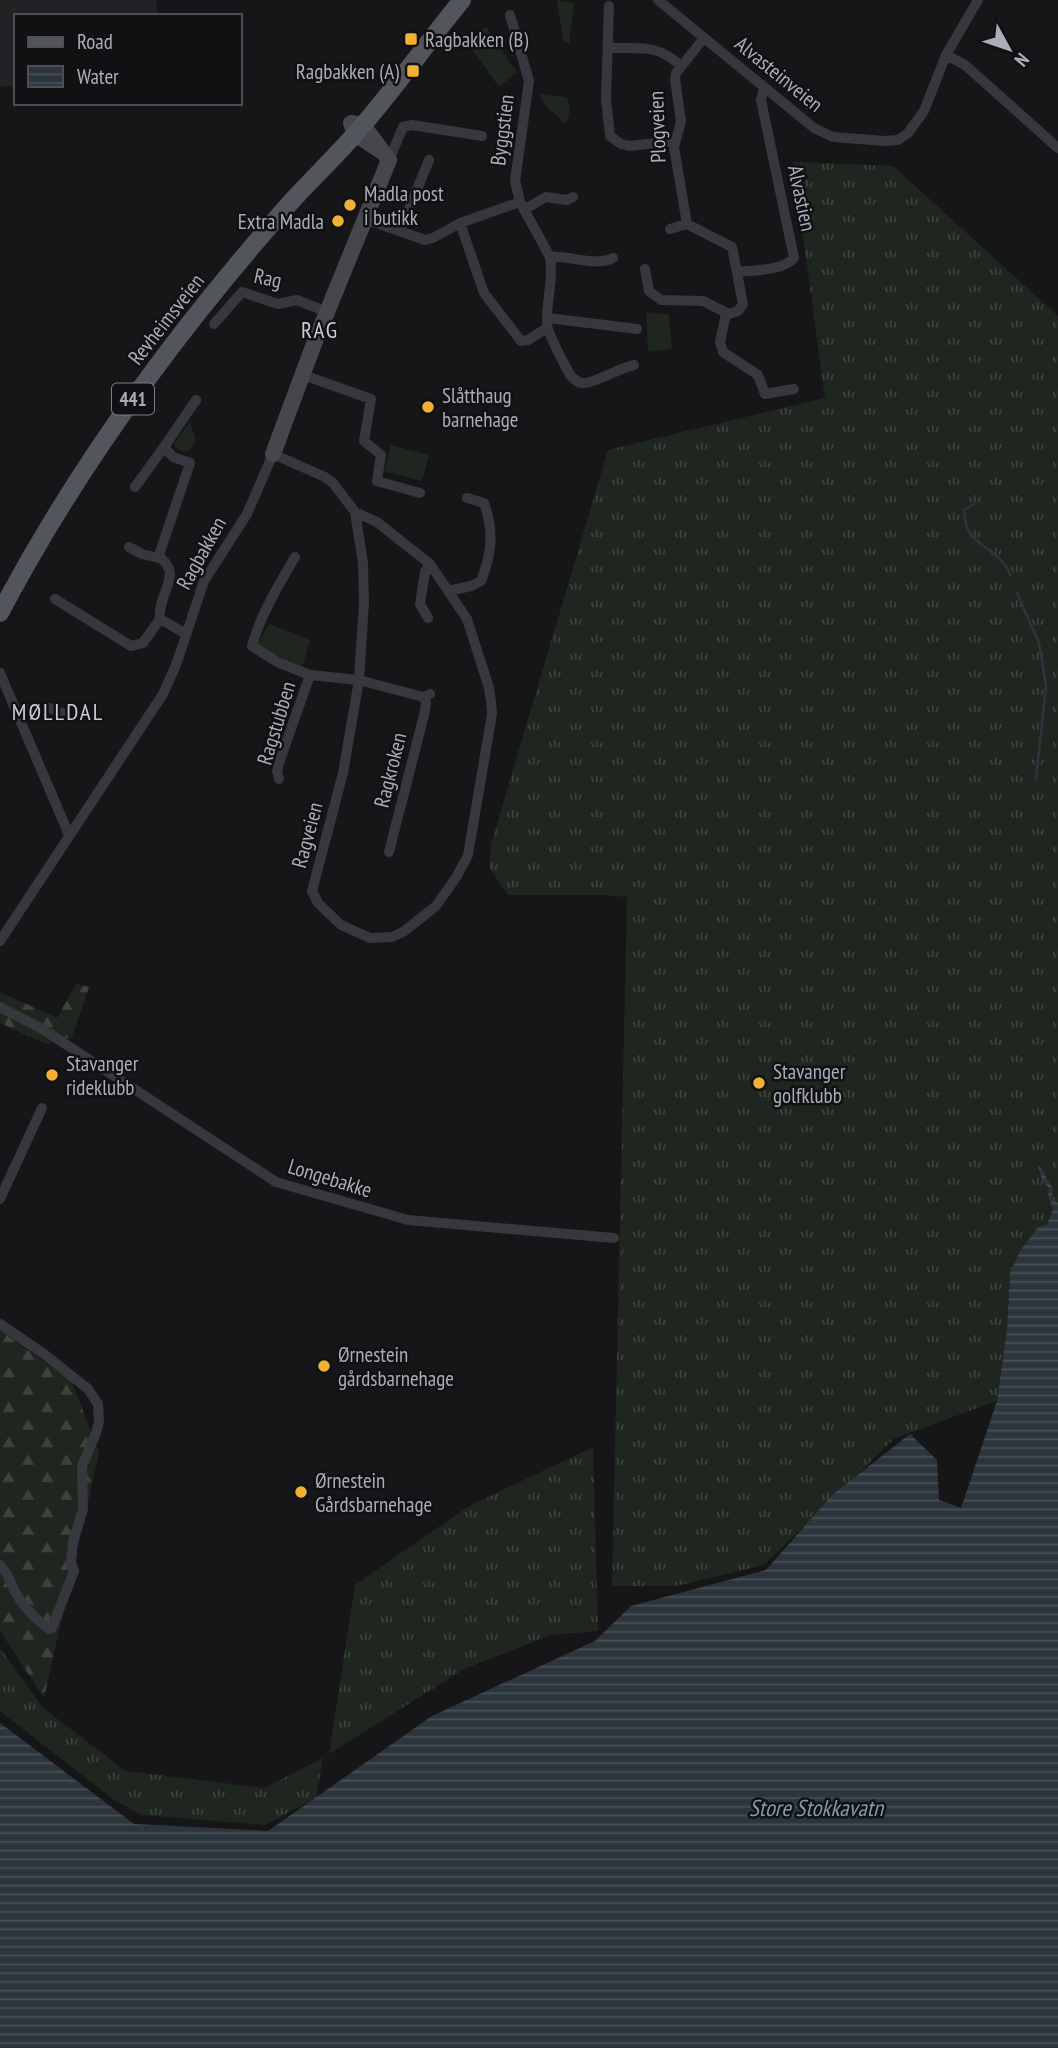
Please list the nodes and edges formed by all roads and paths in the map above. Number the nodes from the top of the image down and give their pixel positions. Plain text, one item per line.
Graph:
1 (451, 0) edge
2 (461, 0) edge
3 (658, 0) edge
4 (978, 0) edge
5 (609, 6) dead end
6 (510, 15) dead end
7 (704, 38) junction
8 (609, 48) junction
9 (946, 55) junction
10 (681, 66) junction
11 (764, 87) junction
12 (356, 127) junction
13 (482, 136) dead end
14 (675, 141) junction
15 (1058, 148) edge
16 (386, 157) junction
17 (429, 160) dead end
18 (573, 197) dead end
19 (522, 205) junction
20 (365, 219) junction
21 (460, 223) junction
22 (687, 224) junction
23 (670, 229) dead end
24 (400, 231) junction
25 (550, 257) junction
26 (613, 258) dead end
27 (645, 269) dead end
28 (738, 272) junction
29 (327, 312) junction
30 (726, 314) junction
31 (548, 323) junction
32 (214, 324) dead end
33 (637, 329) dead end
34 (634, 365) dead end
35 (303, 375) junction
36 (794, 389) dead end
37 (196, 400) dead end
38 (164, 447) junction
39 (273, 454) junction
40 (135, 487) dead end
41 (420, 493) dead end
42 (467, 498) dead end
43 (355, 512) junction
44 (129, 547) dead end
45 (295, 557) dead end
46 (159, 558) junction
47 (429, 564) junction
48 (448, 591) junction
49 (55, 599) dead end
50 (0, 613) edge
51 (428, 618) dead end
52 (160, 619) junction
53 (186, 634) junction
54 (0, 673) edge
55 (310, 675) junction
56 (359, 680) junction
57 (17, 710) junction
58 (62, 713) dead end
59 (279, 779) dead end
60 (69, 835) junction
61 (389, 852) dead end
62 (0, 941) edge
63 (0, 1007) edge
64 (42, 1108) dead end
65 (0, 1199) edge
66 (614, 1238) dead end
67 (0, 1324) edge
68 (0, 1565) edge

1 - 12 main road, Revheimsveien / 441
2 - 12 main road, Revheimsveien / 441
3 - 7 street, Alvasteinveien
4 - 9 street
5 - 8 street
6 - 19 street, Byggstien
7 - 10 street, Plogveien
7 - 11 street, Alvasteinveien
8 - 10 street
8 - 14 street
9 - 11 street, Alvasteinveien
9 - 15 street
10 - 14 street, Plogveien
11 - 28 street, Alvastien
12 - 16 street
12 - 50 main road, Revheimsveien / 441
13 - 16 street, Ragbakken
14 - 22 street, Plogveien
16 - 20 street, Ragbakken
17 - 24 street
18 - 19 street
19 - 21 street
19 - 25 street, Byggstien
20 - 24 street
20 - 29 street, Ragbakken
21 - 24 street
21 - 31 street
22 - 23 street
22 - 28 street
25 - 26 street
25 - 31 street, Byggstien
27 - 30 street
28 - 30 street
29 - 32 street, Rag
29 - 35 street, Ragbakken
30 - 36 street
31 - 33 street
31 - 34 street
35 - 39 street, Ragbakken
35 - 41 street
37 - 38 street
38 - 40 street
38 - 46 street
39 - 43 street, Ragveien
39 - 53 street, Ragbakken
42 - 48 street
43 - 47 street, Ragveien
43 - 56 street, Ragveien
44 - 46 street
45 - 55 street, Ragstubben
46 - 52 street
47 - 48 street, Ragveien
47 - 51 street
48 - 56 street, Ragveien
49 - 52 street
52 - 53 street
53 - 60 street, Ragbakken
54 - 57 street
55 - 56 street, Ragkroken
55 - 59 street, Ragstubben
56 - 61 street, Ragkroken
57 - 58 street
57 - 60 street
60 - 62 street, Ragbakken
63 - 66 street, Longebakke
64 - 65 street
67 - 68 street

